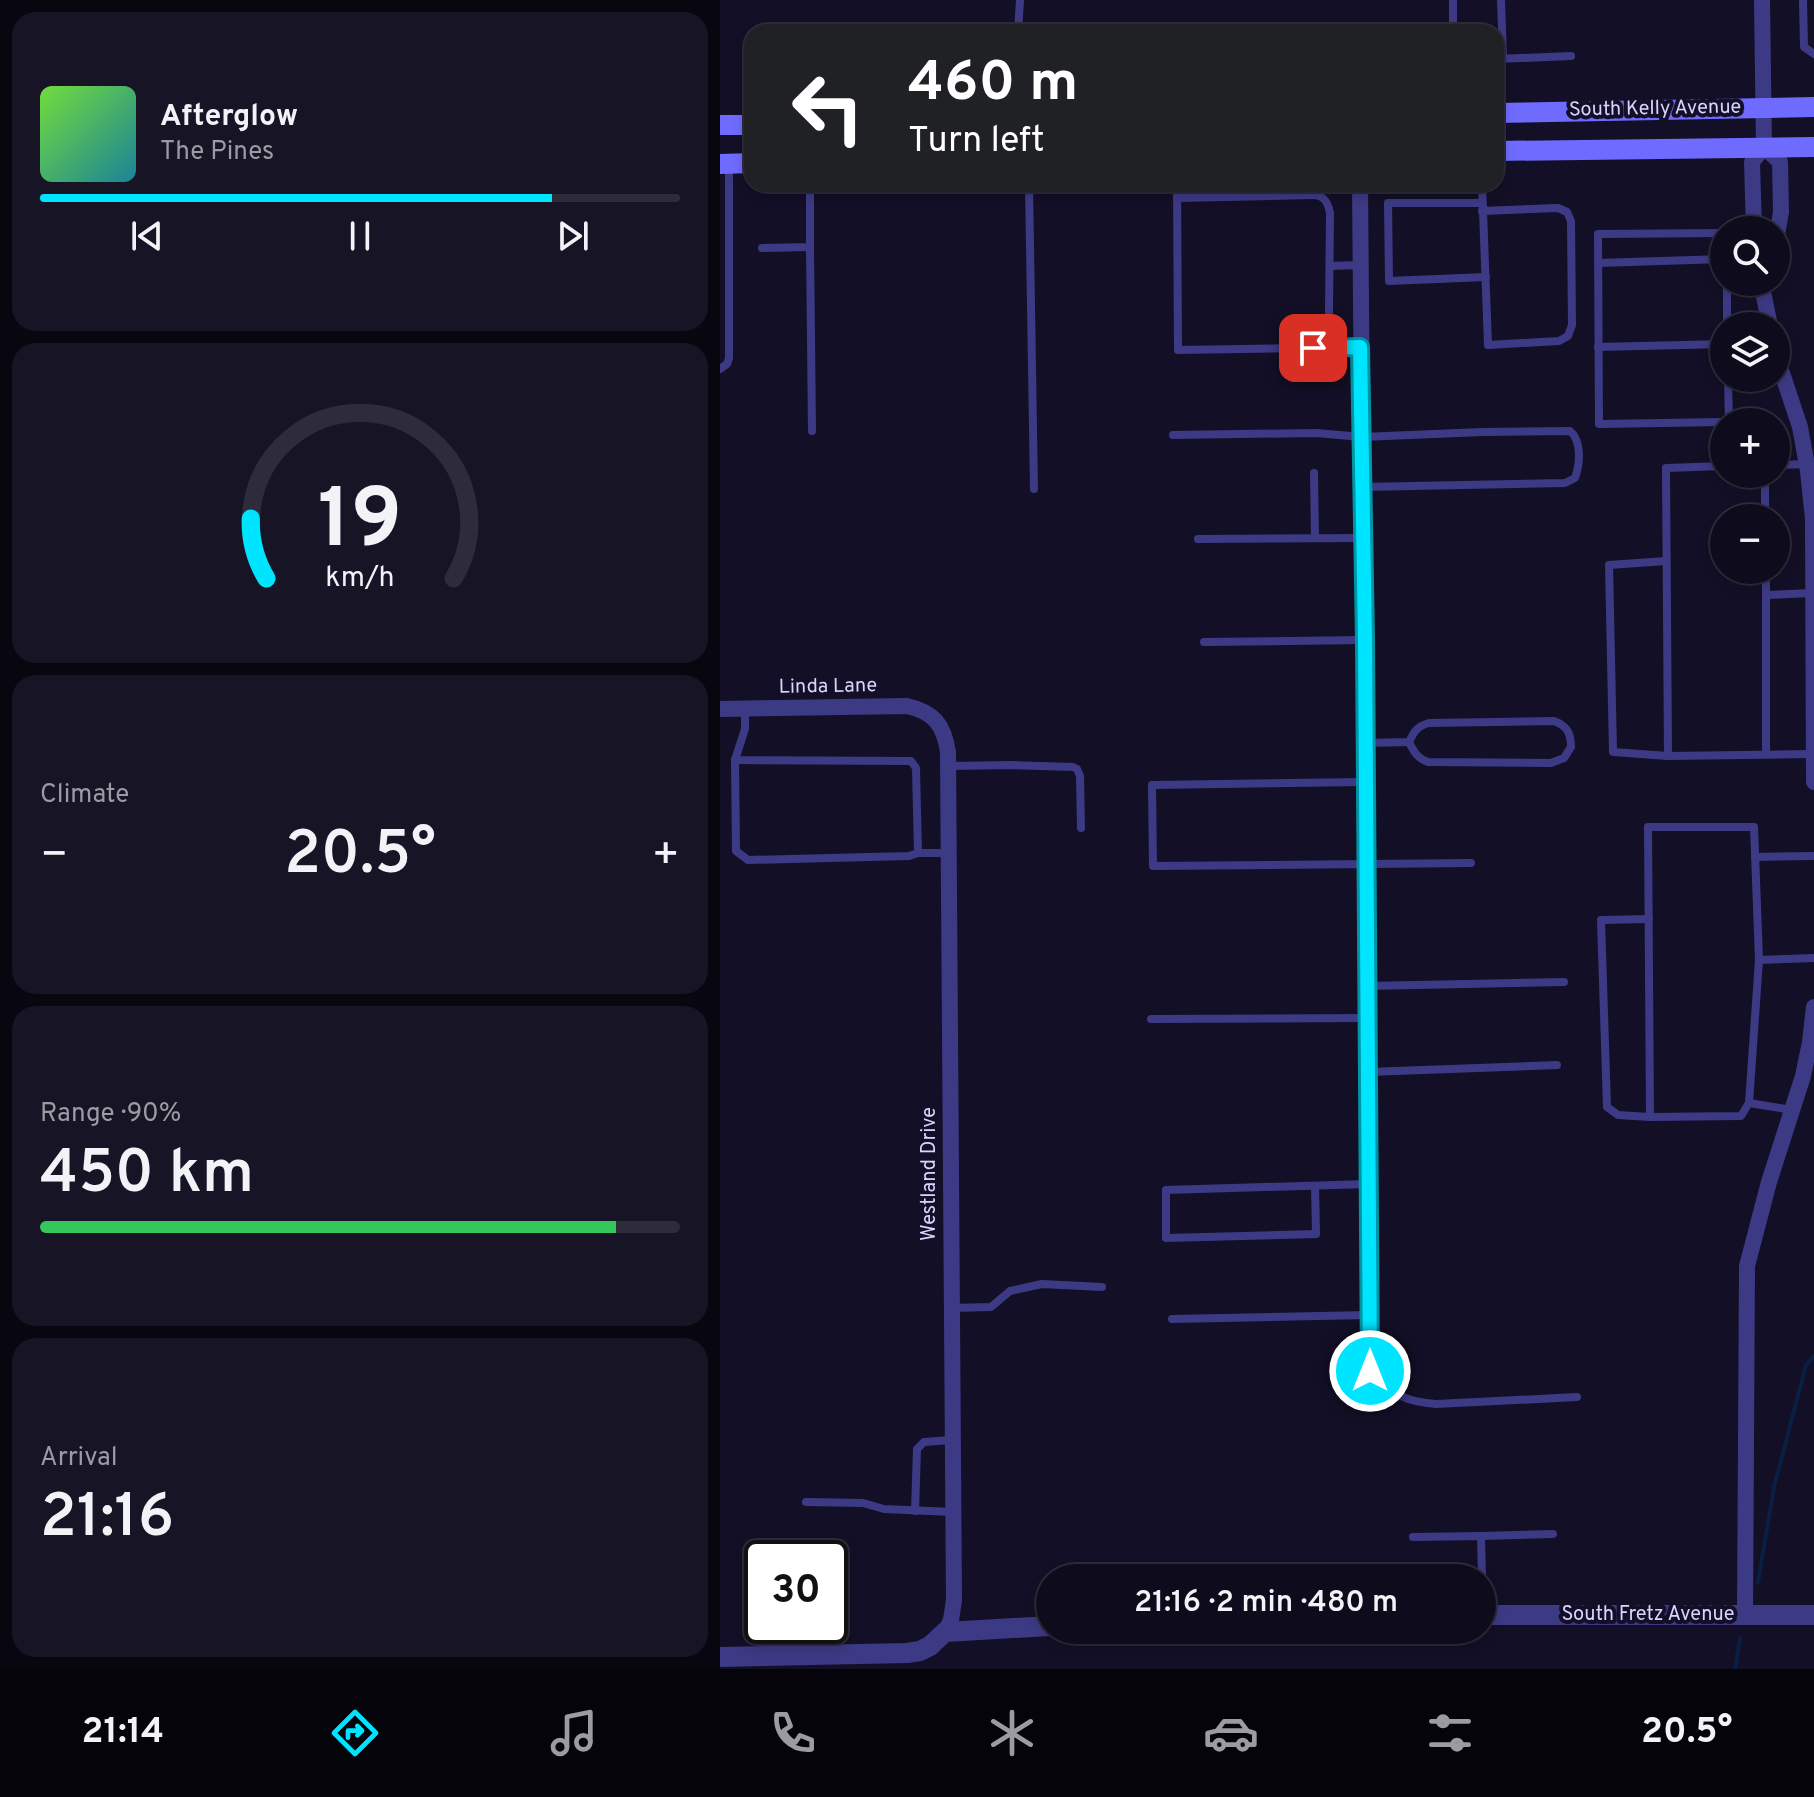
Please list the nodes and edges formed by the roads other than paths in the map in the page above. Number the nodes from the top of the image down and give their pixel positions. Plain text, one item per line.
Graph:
1 (1020, 0) edge
2 (1453, 0) edge
3 (1501, 0) edge
4 (1762, 0) edge
5 (1803, 0) edge
6 (1018, 24) edge
7 (1453, 24) edge
8 (1500, 24) edge
9 (1814, 54) edge
10 (1571, 56) dead end
11 (1504, 58) edge
12 (1765, 107) junction
13 (1814, 107) edge
14 (1504, 113) edge
15 (720, 125) edge
16 (744, 125) edge
17 (1764, 147) junction
18 (1814, 147) edge
19 (1504, 151) edge
20 (725, 164) edge
21 (810, 192) edge
22 (1029, 192) edge
23 (1177, 192) edge
24 (1360, 192) edge
25 (1482, 192) edge
26 (1177, 198) junction
27 (1482, 207) junction
28 (1754, 216) edge
29 (1780, 216) edge
30 (1710, 233) edge
31 (810, 247) junction
32 (762, 248) dead end
33 (1710, 259) edge
34 (1598, 263) junction
35 (1361, 265) junction
36 (1330, 266) junction
37 (1486, 277) junction
38 (1329, 312) dead end
39 (725, 316) edge
40 (1710, 344) edge
41 (1360, 347) junction
42 (1598, 347) junction
43 (720, 369) edge
44 (1788, 392) edge
45 (1710, 422) edge
46 (812, 431) dead end
47 (1173, 435) dead end
48 (1362, 437) junction
49 (1807, 464) junction
50 (1790, 465) edge
51 (1710, 466) edge
52 (1314, 473) dead end
53 (1362, 487) junction
54 (1034, 489) dead end
55 (1315, 538) junction
56 (1363, 538) junction
57 (1198, 539) dead end
58 (1666, 561) junction
59 (1766, 584) edge
60 (1813, 593) edge
61 (1766, 595) junction
62 (1365, 640) junction
63 (1204, 642) dead end
64 (1814, 669) edge
65 (745, 708) junction
66 (720, 709) edge
67 (933, 717) joint
68 (1409, 742) junction
69 (1365, 743) junction
70 (1766, 754) junction
71 (1814, 754) edge
72 (1668, 756) junction
73 (735, 760) junction
74 (948, 766) junction
75 (1365, 782) junction
76 (1814, 782) edge
77 (1081, 828) dead end
78 (918, 853) junction
79 (948, 853) junction
80 (1814, 856) edge
81 (1755, 857) junction
82 (1365, 863) junction
83 (1471, 863) dead end
84 (1649, 919) junction
85 (1814, 958) edge
86 (1759, 960) junction
87 (1564, 982) dead end
88 (1367, 986) junction
89 (1814, 1007) edge
90 (1367, 1018) junction
91 (1151, 1019) dead end
92 (1557, 1065) dead end
93 (1367, 1072) junction
94 (1749, 1103) junction
95 (1792, 1110) junction
96 (1650, 1117) junction
97 (1369, 1184) junction
98 (1315, 1186) junction
99 (1102, 1287) dead end
100 (951, 1308) junction
101 (1370, 1315) junction
102 (1172, 1319) dead end
103 (1370, 1371) joint
104 (1577, 1397) dead end
105 (953, 1440) junction
106 (806, 1502) dead end
107 (915, 1511) junction
108 (953, 1512) junction
109 (1553, 1534) dead end
110 (1481, 1536) junction
111 (1413, 1537) dead end
112 (1482, 1564) edge
113 (1496, 1615) edge
114 (1745, 1615) junction
115 (1814, 1615) edge
116 (1036, 1627) edge
117 (945, 1632) junction
118 (720, 1657) edge
119 (751, 1663) edge

1 - 6 lane
2 - 7 lane
3 - 8 lane
4 - 12 street
5 - 9 lane
10 - 11 lane
12 - 13 main road, South Kelly Avenue
12 - 14 main road, South Kelly Avenue
12 - 17 street
15 - 16 main road
17 - 18 main road, South Kelly Avenue
17 - 19 main road, South Kelly Avenue
17 - 28 street
17 - 29 street
20 - 39 lane
21 - 31 lane
22 - 54 lane
23 - 26 lane
24 - 35 street
25 - 27 lane
26 - 36 lane
26 - 41 lane
27 - 37 lane
27 - 37 lane
27 - 37 lane
30 - 34 lane
31 - 32 lane
31 - 46 lane
33 - 34 lane
34 - 42 lane
35 - 36 lane
35 - 41 street
36 - 38 lane
39 - 43 lane
40 - 42 lane
41 - 48 street
42 - 45 lane
44 - 49 street
47 - 48 lane
48 - 53 street
48 - 53 lane
49 - 50 lane
49 - 60 street
51 - 58 lane
52 - 55 lane
53 - 56 street
55 - 56 lane
55 - 57 lane
56 - 62 street
58 - 72 lane
58 - 72 lane
59 - 61 lane
60 - 61 lane
60 - 64 street
61 - 70 lane
62 - 63 lane
62 - 69 street
64 - 71 street
65 - 66 street, Linda Lane
65 - 67 street, Linda Lane
65 - 73 lane
67 - 74 street, Westland Drive
68 - 68 lane
68 - 69 lane
69 - 75 street
70 - 71 lane
70 - 72 lane
71 - 76 street
73 - 78 lane
73 - 78 lane
74 - 77 lane
74 - 79 street, Westland Drive
75 - 82 street
75 - 82 lane
78 - 79 lane
79 - 100 street, Westland Drive
80 - 81 lane
81 - 84 lane
81 - 86 lane
82 - 83 lane
82 - 88 street
84 - 96 lane
84 - 96 lane
85 - 86 lane
86 - 94 lane
87 - 88 lane
88 - 90 street
89 - 95 street
90 - 91 lane
90 - 93 street
92 - 93 lane
93 - 97 street
94 - 95 lane
94 - 96 lane
95 - 114 street
97 - 98 lane
97 - 101 street
98 - 98 lane
99 - 100 lane
100 - 105 street, Westland Drive
101 - 102 lane
101 - 103 street
103 - 104 lane
105 - 107 lane
105 - 108 street, Westland Drive
106 - 107 lane
107 - 108 lane
108 - 117 street, Westland Drive
109 - 110 lane
110 - 111 lane
110 - 112 lane
113 - 114 street, South Fretz Avenue
114 - 115 street, South Fretz Avenue
116 - 117 street
117 - 119 street
118 - 119 street

